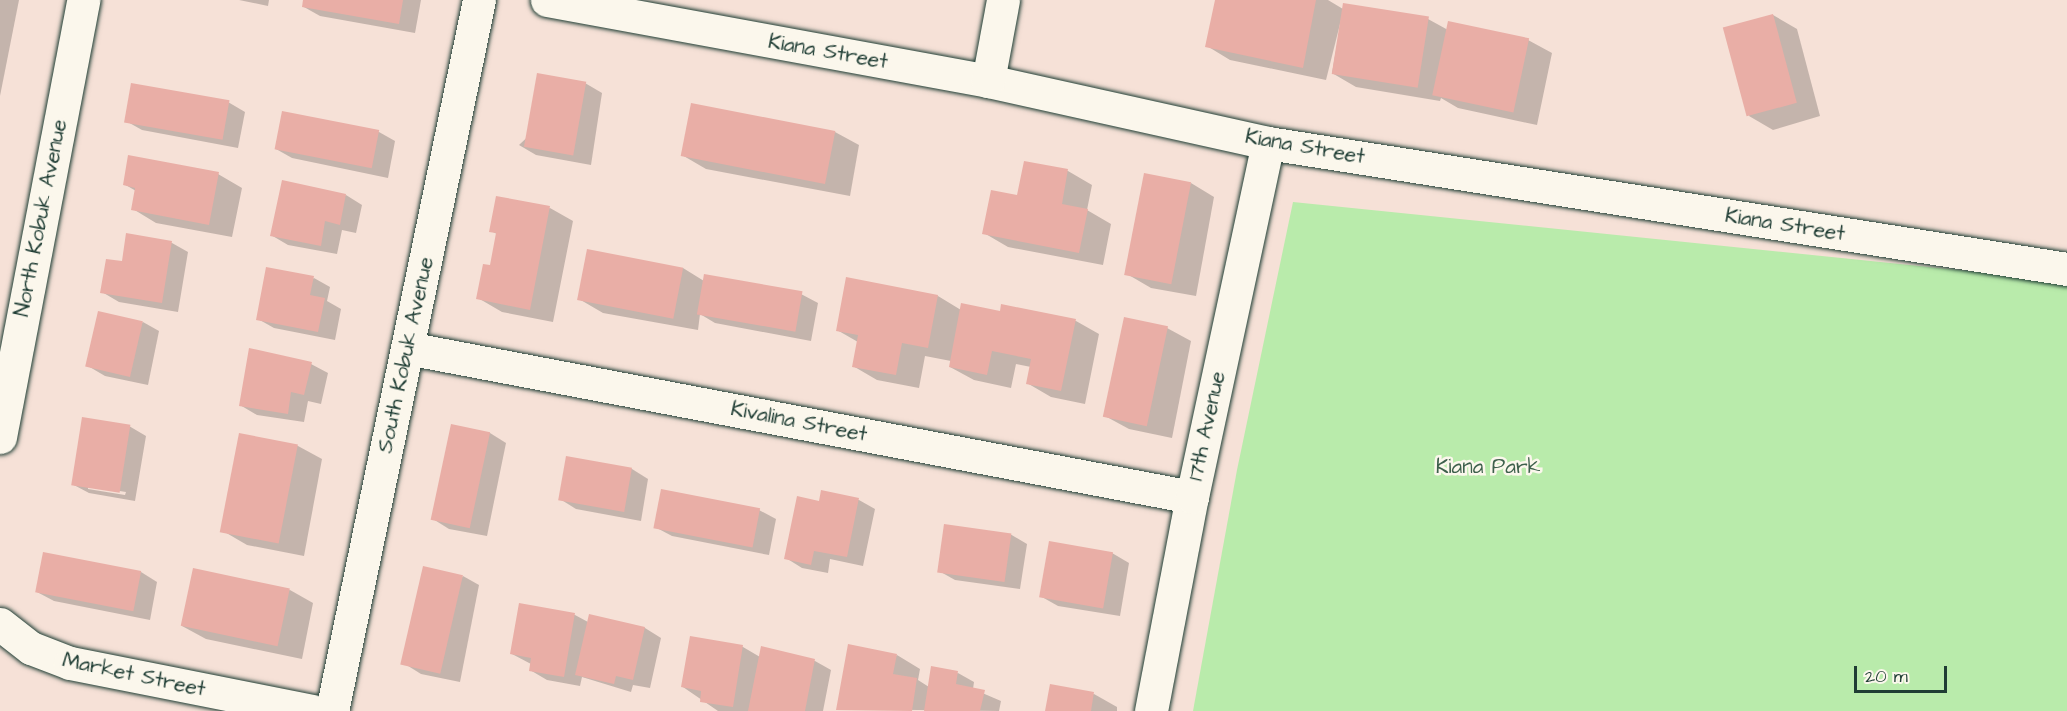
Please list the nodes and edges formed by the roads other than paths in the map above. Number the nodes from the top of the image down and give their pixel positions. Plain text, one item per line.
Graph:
1 (83, 0) edge
2 (479, 0) edge
3 (547, 0) edge
4 (1003, 0) edge
5 (988, 81) junction
6 (1268, 142) junction
7 (2067, 269) edge
8 (407, 348) junction
9 (5, 376) edge
10 (0, 437) edge
11 (1192, 497) junction
12 (0, 624) edge
13 (312, 711) edge
14 (332, 711) edge
15 (1151, 711) edge

1 - 9 street, North Kobuk Avenue
2 - 8 street, South Kobuk Avenue
3 - 5 street, Kiana Street
4 - 5 street
5 - 6 street, Kiana Street
6 - 7 street, Kiana Street
6 - 11 street, 17th Avenue
8 - 11 street, Kivalina Street
8 - 14 street, South Kobuk Avenue
9 - 10 street, North Kobuk Avenue
11 - 15 street, 17th Avenue
12 - 13 street, Market Street

